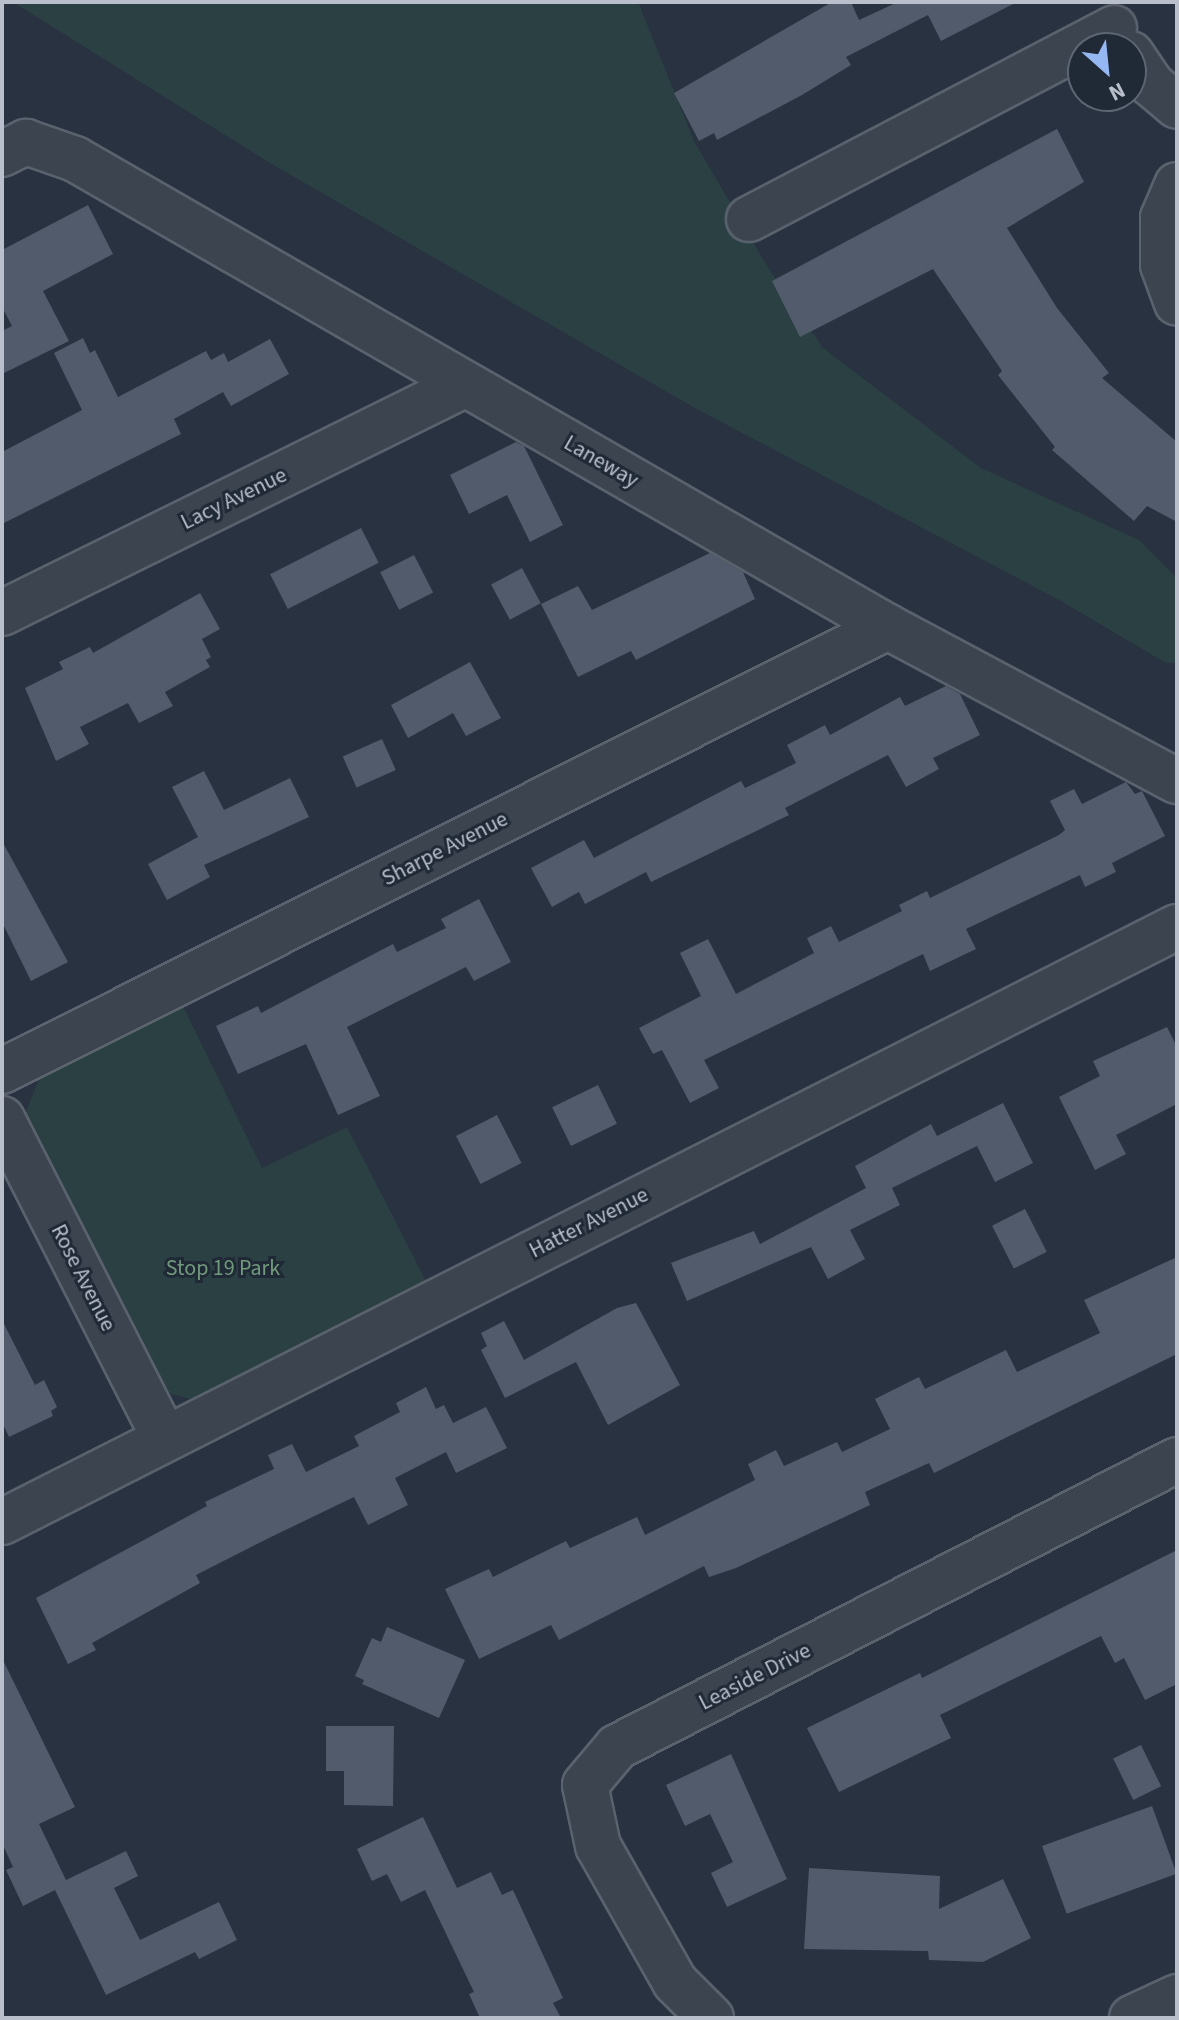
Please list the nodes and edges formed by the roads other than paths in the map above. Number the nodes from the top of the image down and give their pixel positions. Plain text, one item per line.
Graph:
1 (1067, 59) edge
2 (1147, 78) edge
3 (1177, 106) edge
4 (14, 148) edge
5 (1177, 185) edge
6 (749, 219) dead end
7 (1177, 303) edge
8 (466, 384) junction
9 (2, 613) edge
10 (888, 627) junction
11 (1177, 781) edge
12 (1177, 927) edge
13 (2, 1071) edge
14 (2, 1119) edge
15 (164, 1437) junction
16 (1177, 1460) edge
17 (2, 1522) edge
18 (1177, 1997) edge
19 (711, 2018) edge
20 (1132, 2018) edge

1 - 6 street
2 - 3 street
4 - 8 street, Laneway
5 - 7 street
8 - 9 street, Lacy Avenue
8 - 10 street, Laneway
10 - 11 street, Laneway
10 - 13 street, Sharpe Avenue
12 - 15 street, Hatter Avenue
14 - 15 street, Rose Avenue
15 - 17 street, Hatter Avenue
16 - 19 street, Leaside Drive
18 - 20 street

